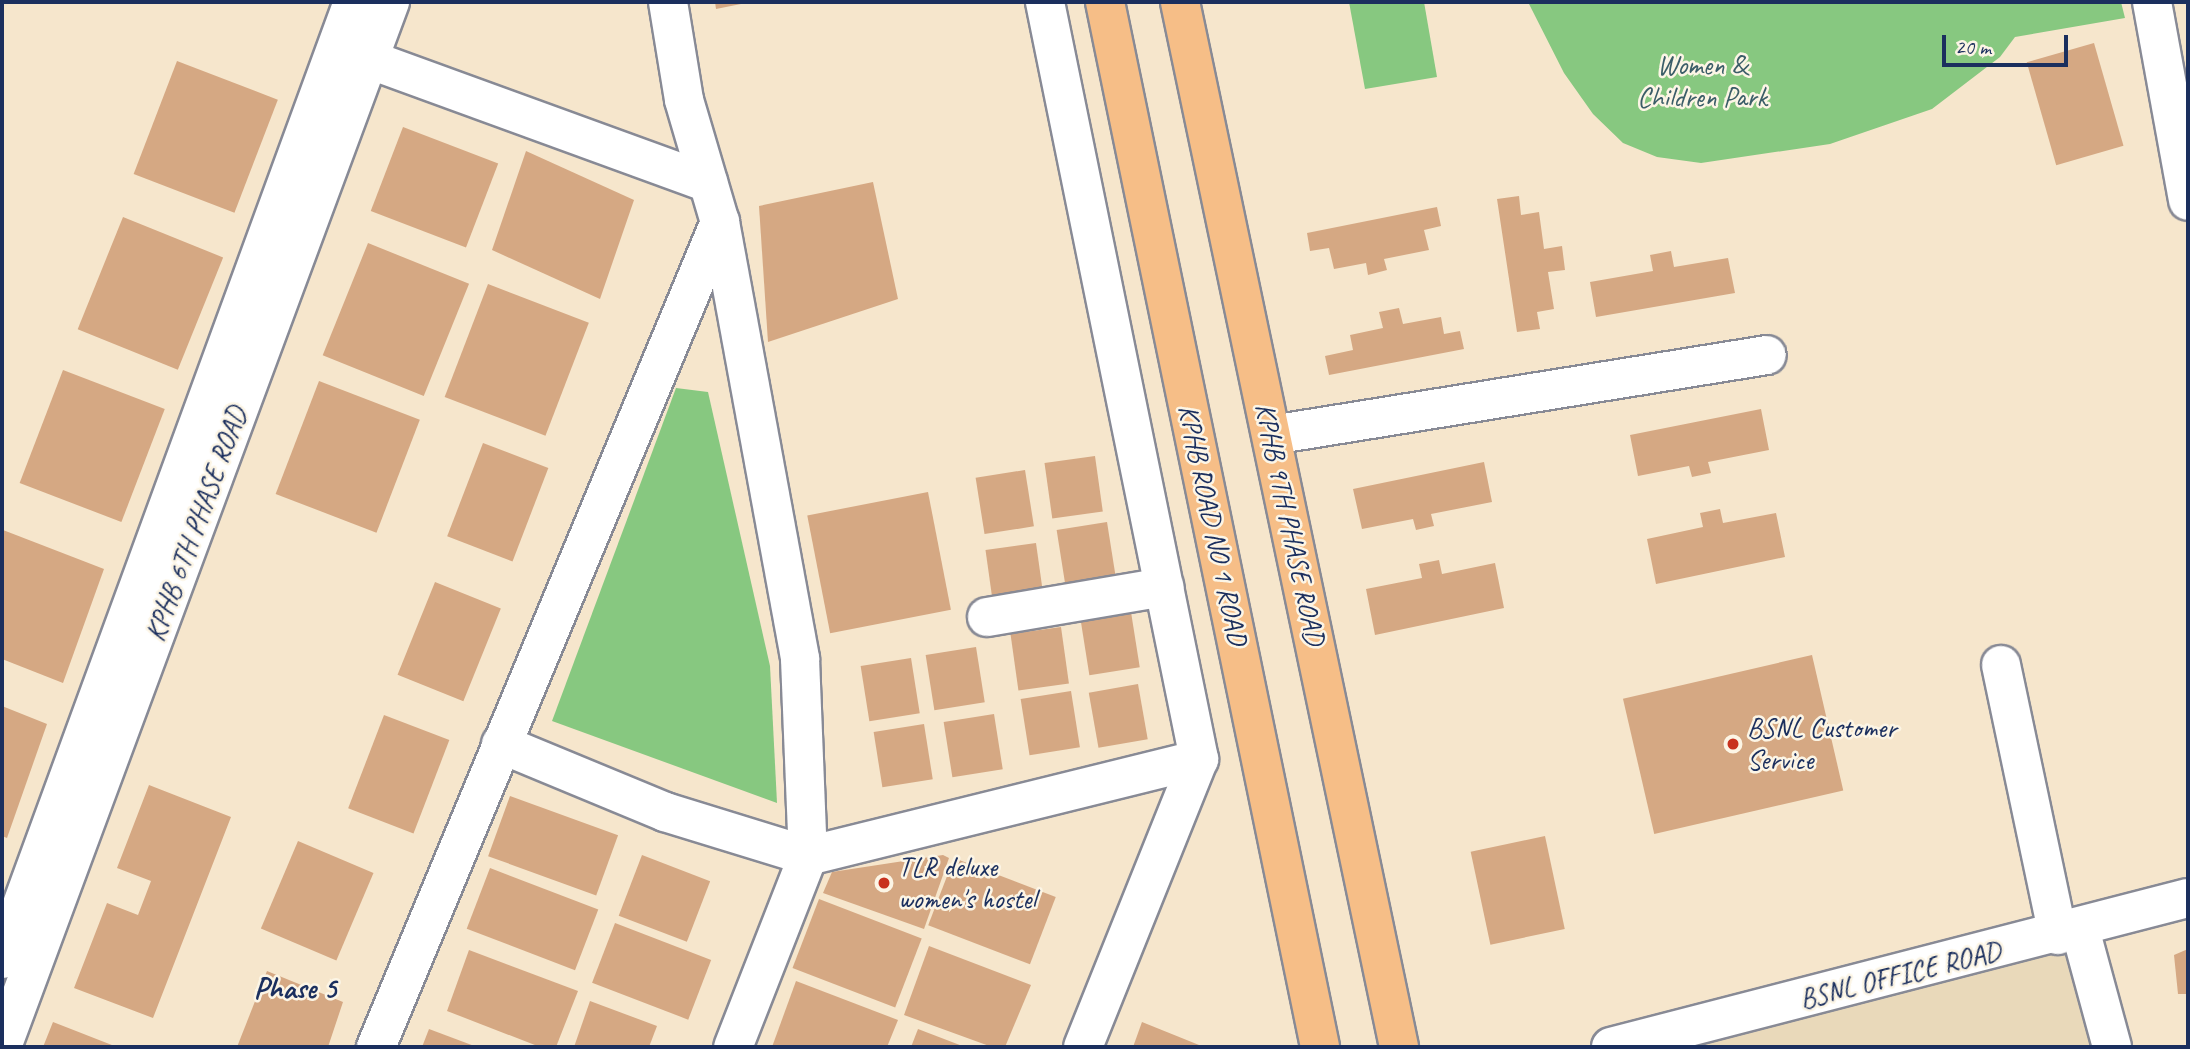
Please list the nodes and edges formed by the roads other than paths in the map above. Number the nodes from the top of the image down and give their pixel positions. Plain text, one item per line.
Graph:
1 (353, 2) edge
2 (390, 2) edge
3 (668, 2) edge
4 (1045, 2) edge
5 (1105, 2) edge
6 (1180, 2) edge
7 (2152, 2) edge
8 (2175, 44) edge
9 (368, 59) junction
10 (708, 183) junction
11 (2188, 201) edge
12 (720, 222) junction
13 (1768, 355) dead end
14 (1272, 435) junction
15 (1164, 587) junction
16 (987, 617) dead end
17 (2001, 665) dead end
18 (501, 744) junction
19 (1199, 759) junction
20 (808, 856) junction
21 (2188, 898) edge
22 (2069, 932) junction
23 (2, 959) edge
24 (2, 1047) edge
25 (376, 1047) edge
26 (733, 1047) edge
27 (1083, 1047) edge
28 (1320, 1047) edge
29 (1399, 1047) edge
30 (1611, 1047) edge
31 (2112, 1047) edge

1 - 23 street, KPHB 6TH PHASE ROAD
2 - 9 street, KPHB 6TH PHASE ROAD
3 - 10 street
4 - 15 street
5 - 28 main road, KPHB ROAD NO 1 ROAD
6 - 14 main road, KPHB 9TH PHASE ROAD
7 - 8 street
8 - 11 street
9 - 10 street
9 - 24 street, KPHB 6TH PHASE ROAD
10 - 12 street
12 - 18 street
12 - 20 street
13 - 14 street
14 - 29 main road, KPHB 9TH PHASE ROAD
15 - 16 street
15 - 19 street
17 - 22 street
18 - 20 street
18 - 25 street
19 - 20 street
19 - 27 street
20 - 26 street
21 - 22 street, BSNL OFFICE ROAD
22 - 30 street, BSNL OFFICE ROAD
22 - 31 street

